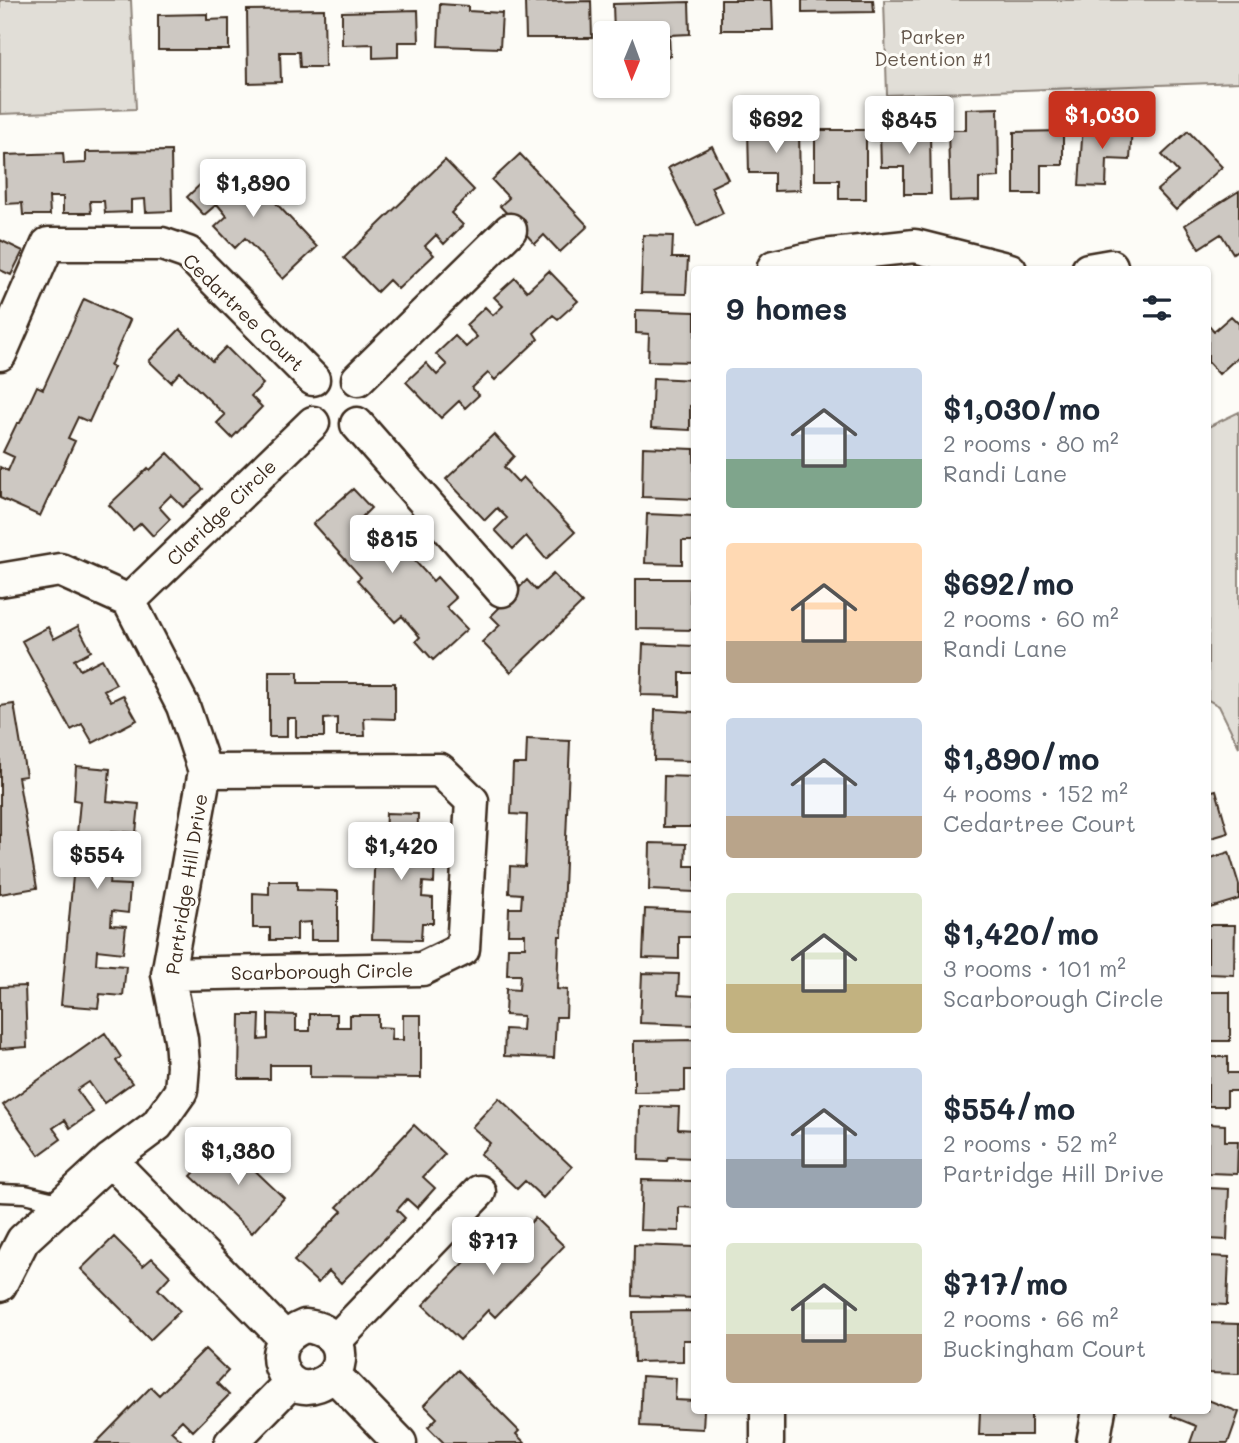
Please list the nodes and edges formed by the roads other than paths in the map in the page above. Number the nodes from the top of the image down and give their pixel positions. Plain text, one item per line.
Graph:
1 (510, 230) dead end
2 (779, 266) edge
3 (994, 266) edge
4 (0, 354) edge
5 (313, 379) junction
6 (358, 379) junction
7 (313, 423) junction
8 (357, 424) junction
9 (0, 580) edge
10 (502, 590) dead end
11 (129, 601) junction
12 (205, 771) junction
13 (168, 974) junction
14 (110, 1160) junction
15 (479, 1192) dead end
16 (0, 1193) edge
17 (63, 1203) junction
18 (0, 1285) edge
19 (285, 1338) junction
20 (335, 1341) junction
21 (334, 1375) junction
22 (290, 1382) junction
23 (767, 1414) edge
24 (1098, 1414) edge
25 (231, 1443) edge
26 (400, 1443) edge
27 (767, 1443) edge
28 (1093, 1443) edge

1 - 6 street
2 - 3 street
4 - 5 street, Cedartree Court
5 - 6 street
5 - 7 street
6 - 8 street
7 - 8 street
7 - 11 street, Claridge Circle
8 - 10 street
9 - 11 street
11 - 12 street, Partridge Hill Drive
12 - 13 street, Partridge Hill Drive
12 - 13 street, Scarborough Circle
13 - 14 street, Partridge Hill Drive
14 - 17 street, Partridge Hill Drive
14 - 19 street
15 - 20 street
16 - 17 lane
17 - 18 street, Partridge Hill Drive
19 - 20 street
19 - 22 street
20 - 21 street
21 - 22 street
21 - 26 street
22 - 25 street
23 - 27 street
24 - 28 street

